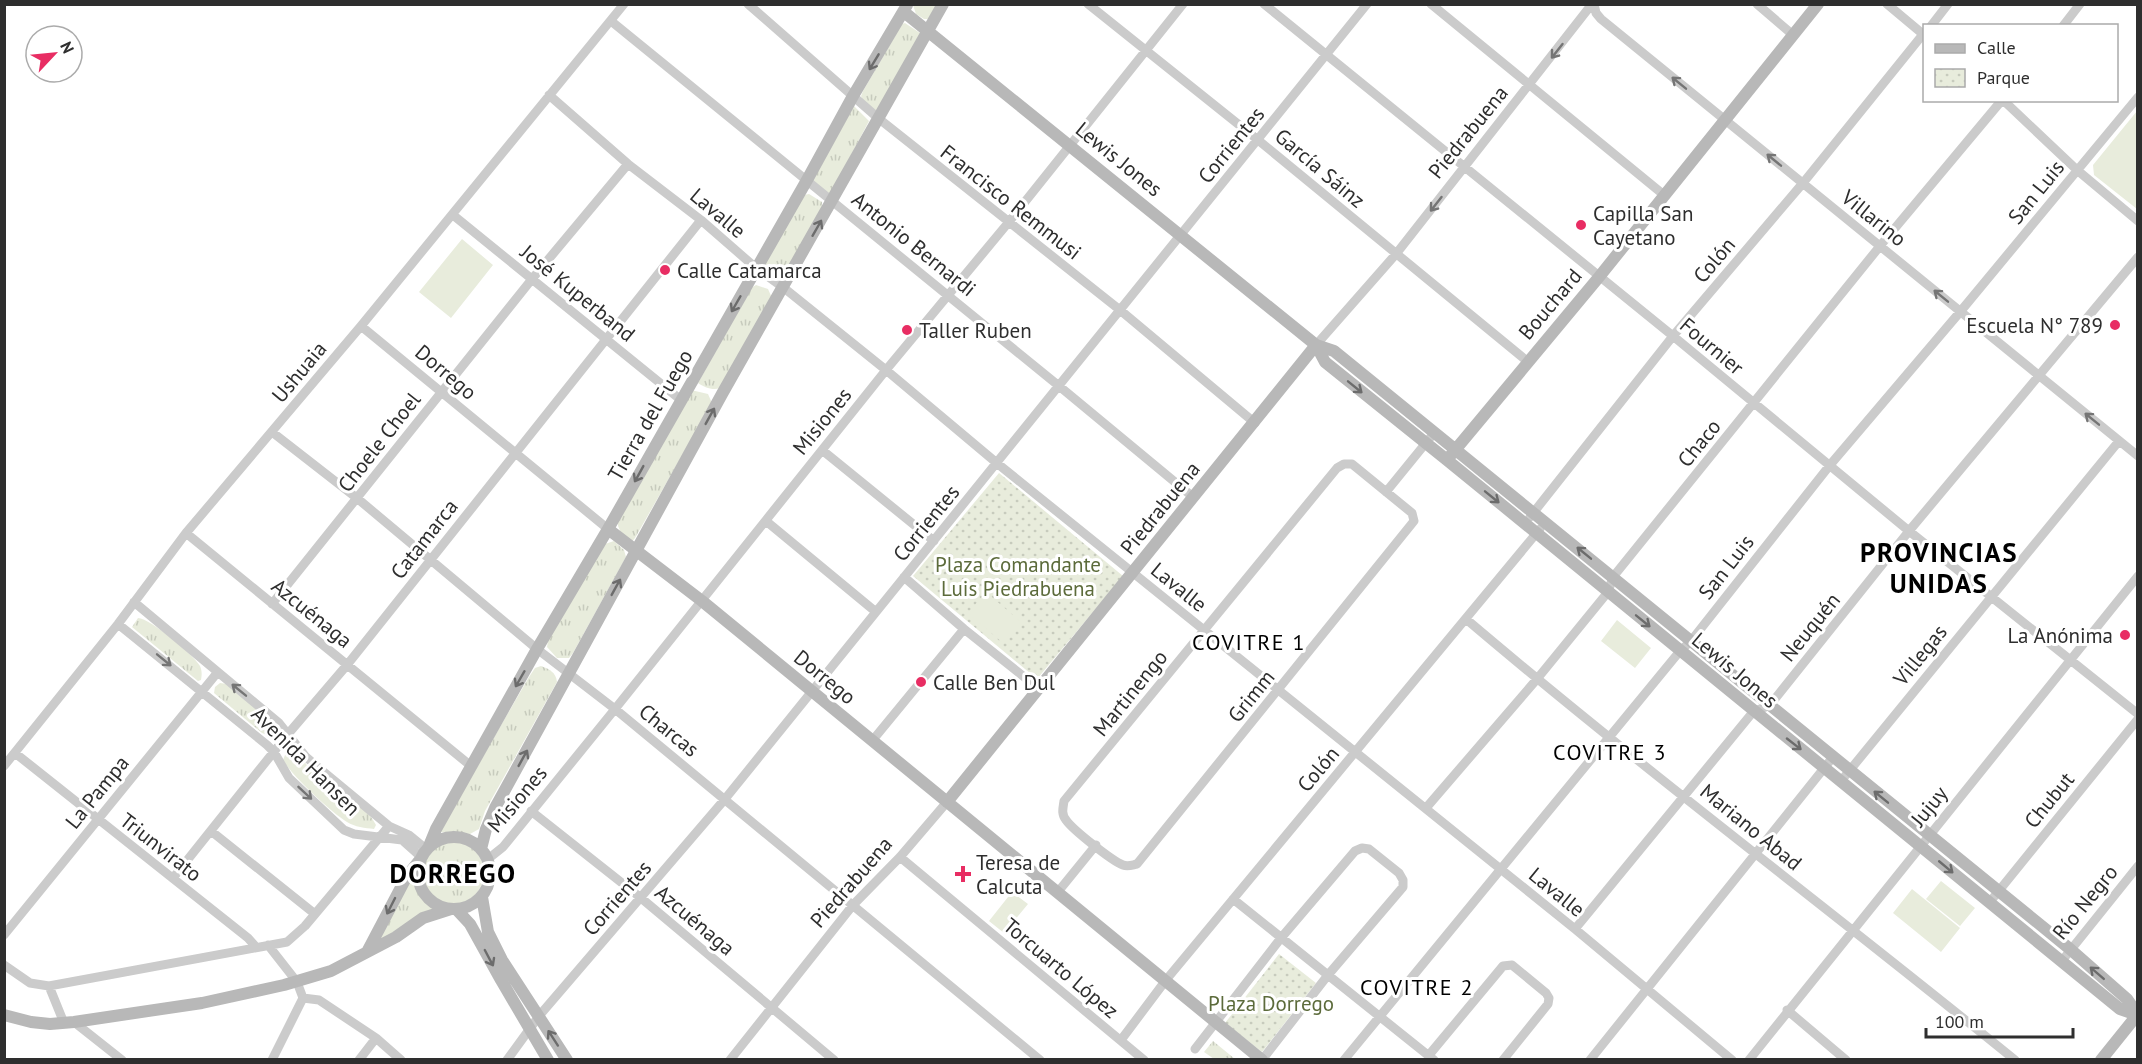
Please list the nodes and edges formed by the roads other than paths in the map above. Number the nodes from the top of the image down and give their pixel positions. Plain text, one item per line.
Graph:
1 (624, 4) edge
2 (748, 4) edge
3 (943, 4) edge
4 (1088, 4) edge
5 (1183, 4) edge
6 (1264, 4) edge
7 (1367, 4) edge
8 (1431, 4) edge
9 (1593, 4) edge
10 (1757, 4) edge
11 (1818, 4) edge
12 (1887, 4) edge
13 (1948, 4) edge
14 (2080, 4) edge
15 (902, 7) edge
16 (610, 21) junction
17 (1933, 24) edge
18 (2065, 24) edge
19 (929, 31) junction
20 (1923, 33) edge
21 (1792, 35) junction
22 (1923, 35) edge
23 (1146, 50) junction
24 (1327, 55) junction
25 (1530, 86) junction
26 (549, 96) junction
27 (853, 96) junction
28 (2138, 97) edge
29 (2001, 102) edge
30 (2005, 102) edge
31 (878, 118) junction
32 (1725, 120) junction
33 (1258, 140) junction
34 (1071, 145) junction
35 (628, 164) junction
36 (1465, 167) junction
37 (2077, 170) junction
38 (807, 180) junction
39 (1803, 183) junction
40 (1664, 195) junction
41 (833, 202) junction
42 (453, 215) junction
43 (701, 220) junction
44 (2138, 221) edge
45 (1008, 223) junction
46 (1181, 234) junction
47 (1880, 246) junction
48 (1396, 254) junction
49 (2138, 257) edge
50 (756, 268) junction
51 (1599, 277) junction
52 (532, 279) junction
53 (784, 288) junction
54 (947, 295) junction
55 (1120, 310) junction
56 (1960, 312) junction
57 (361, 326) junction
58 (1673, 336) junction
59 (606, 339) junction
60 (1316, 345) junction
61 (1527, 361) junction
62 (886, 370) junction
63 (2039, 376) junction
64 (1059, 386) junction
65 (441, 393) junction
66 (681, 400) junction
67 (1754, 404) junction
68 (1255, 423) junction
69 (272, 432) junction
70 (1434, 433) junction
71 (2119, 441) junction
72 (1425, 444) junction
73 (1455, 449) junction
74 (822, 450) junction
75 (515, 453) junction
76 (2138, 456) edge
77 (1447, 460) junction
78 (998, 464) junction
79 (1830, 465) junction
80 (1386, 492) junction
81 (1193, 498) junction
82 (358, 499) junction
83 (1533, 512) junction
84 (766, 521) junction
85 (1544, 522) junction
86 (1525, 524) junction
87 (608, 529) junction
88 (1909, 531) junction
89 (186, 533) junction
90 (1536, 533) junction
91 (934, 541) junction
92 (636, 550) junction
93 (431, 558) junction
94 (1132, 573) junction
95 (2138, 576) edge
96 (904, 577) junction
97 (1613, 577) junction
98 (1608, 592) junction
99 (1992, 596) junction
100 (134, 602) junction
101 (702, 602) junction
102 (272, 604) junction
103 (876, 612) junction
104 (1466, 619) junction
105 (118, 624) junction
106 (964, 629) junction
107 (1204, 631) junction
108 (1691, 641) junction
109 (537, 649) junction
110 (1680, 651) junction
111 (2070, 659) junction
112 (347, 665) junction
113 (218, 673) junction
114 (568, 674) junction
115 (1537, 679) junction
116 (1038, 688) junction
117 (1279, 690) junction
118 (202, 691) junction
119 (812, 691) junction
120 (1770, 705) junction
121 (615, 709) junction
122 (1753, 712) junction
123 (2138, 714) edge
124 (2138, 720) edge
125 (288, 734) junction
126 (1610, 737) junction
127 (872, 741) junction
128 (274, 752) junction
129 (1355, 752) junction
130 (15, 753) junction
131 (1833, 757) junction
132 (4, 766) edge
133 (471, 766) junction
134 (1824, 768) junction
135 (1845, 776) junction
136 (1683, 796) junction
137 (725, 799) junction
138 (947, 802) junction
139 (1426, 808) junction
140 (531, 811) junction
141 (97, 820) junction
142 (389, 826) junction
143 (210, 831) junction
144 (1929, 835) junction
145 (380, 838) junction
146 (1096, 845) junction
147 (1920, 846) junction
148 (424, 853) junction
149 (485, 854) junction
150 (1755, 855) junction
151 (900, 857) junction
152 (2138, 866) edge
153 (1501, 869) junction
154 (172, 878) junction
155 (1998, 892) junction
156 (1058, 893) junction
157 (482, 897) junction
158 (641, 898) junction
159 (1233, 899) junction
160 (1989, 903) junction
161 (853, 905) junction
162 (454, 909) junction
163 (315, 914) junction
164 (1853, 928) junction
165 (1575, 929) junction
166 (4, 934) edge
167 (1281, 938) junction
168 (268, 945) junction
169 (256, 947) junction
170 (2070, 950) junction
171 (367, 954) junction
172 (2061, 962) junction
173 (4, 965) edge
174 (1328, 975) junction
175 (1166, 980) junction
176 (297, 982) junction
177 (49, 986) junction
178 (1648, 990) junction
179 (303, 998) junction
180 (772, 1008) junction
181 (1787, 1010) junction
182 (4, 1015) edge
183 (2137, 1015) edge
184 (539, 1016) junction
185 (1379, 1016) junction
186 (1216, 1021) junction
187 (69, 1023) junction
188 (530, 1030) junction
189 (376, 1038) junction
190 (1120, 1040) junction
191 (1195, 1049) dead end
192 (1432, 1057) edge
193 (122, 1059) edge
194 (272, 1059) edge
195 (359, 1059) edge
196 (401, 1059) edge
197 (507, 1059) edge
198 (548, 1059) edge
199 (567, 1059) edge
200 (730, 1059) edge
201 (834, 1059) edge
202 (1040, 1059) edge
203 (1144, 1059) edge
204 (1262, 1059) edge
205 (1344, 1059) edge
206 (1503, 1059) edge
207 (1590, 1059) edge
208 (1732, 1059) edge
209 (1749, 1059) edge
210 (1846, 1059) edge
211 (2016, 1059) edge
212 (2101, 1059) edge

1 - 16 street, Ushuaia
2 - 27 street, Francisco Remmusi
3 - 19 street
4 - 23 street, García Sáinz
5 - 23 street, Misiones
6 - 24 street, Fournier
7 - 24 street, Corrientes
8 - 25 street
9 -> 25 street, Piedrabuena
32 -> 9 street, Villarino
10 - 21 street
11 - 21 street, Bouchard
12 - 20 street
13 - 17 street
14 - 18 street
15 - 19 street, Lewis Jones
15 -> 27 street, Tierra del Fuego
16 - 26 street, Ushuaia
16 - 38 street, Antonio Bernardi
19 - 31 street
19 - 34 street, Lewis Jones
21 - 32 street, Bouchard
22 - 39 street, Colón
23 - 33 street, García Sáinz
23 - 34 street, Misiones
24 - 33 street, Corrientes
24 - 36 street, Fournier
25 - 36 street, Piedrabuena
25 - 40 street
26 - 35 street, Lavalle
26 - 42 street, Ushuaia
27 - 31 street, Francisco Remmusi
27 - 38 street, Tierra del Fuego
28 - 37 street, San Luis
29 - 47 street, Chaco
30 - 37 street
31 - 41 street
31 - 45 street, Francisco Remmusi
39 -> 32 street, Villarino
32 - 40 street, Bouchard
33 - 46 street, Corrientes
33 - 48 street, García Sáinz
34 - 45 street, Misiones
34 - 46 street, Lewis Jones
35 - 43 street, Lavalle
35 - 52 street, Choele Choel
36 -> 48 street, Piedrabuena
36 - 51 street, Fournier
37 - 44 street
37 - 56 street, San Luis
38 - 41 street, Antonio Bernardi
38 - 50 street, Tierra del Fuego
39 - 47 street, Villarino
39 - 58 street, Colón
40 - 51 street, Bouchard
53 -> 41 street
41 - 54 street, Antonio Bernardi
42 - 52 street, José Kuperband
42 - 57 street, Ushuaia
43 - 50 street, Lavalle
43 - 59 street, Catamarca
45 - 54 street, Misiones
45 - 55 street, Francisco Remmusi
46 - 55 street, Corrientes
46 - 60 street, Lewis Jones
56 -> 47 street, Villarino
47 - 67 street, Chaco
48 - 60 street, Piedrabuena
48 - 61 street, García Sáinz
49 - 63 street, Neuquén
50 - 53 street, Lavalle
50 -> 66 street, Tierra del Fuego
51 - 58 street, Fournier
51 - 61 street, Bouchard
52 - 59 street, José Kuperband
52 - 65 street, Choele Choel
53 - 62 street, Lavalle
92 -> 53 street
54 - 62 street, Misiones
54 - 64 street, Antonio Bernardi
55 - 64 street, Corrientes
55 - 68 street, Francisco Remmusi
56 - 63 street, Villarino
56 - 79 street, San Luis
57 - 65 street, Dorrego
57 - 69 street, Ushuaia
58 - 67 street, Fournier
58 - 83 street, Colón
59 - 66 street, José Kuperband
59 - 75 street, Catamarca
60 - 68 street, Piedrabuena
60 - 70 street, Lewis Jones
60 -> 72 street, Lewis Jones
61 - 73 street, Bouchard
62 - 74 street, Misiones
62 - 78 street, Lavalle
71 -> 63 street, Villarino
63 - 88 street, Neuquén
64 - 78 street, Corrientes
64 - 81 street, Antonio Bernardi
65 - 75 street, Dorrego
65 - 82 street, Choele Choel
66 -> 87 street, Tierra del Fuego
67 - 79 street, Fournier
67 - 97 street, Chaco
68 - 81 street, Piedrabuena
69 - 82 street, Charcas
69 - 89 street, Ushuaia
70 - 72 street
70 - 73 street, Lewis Jones
71 - 76 street, Villarino
71 - 99 street, Villegas
72 - 77 street, Lewis Jones
72 - 80 street
73 - 77 street, Bouchard
73 - 83 street, Lewis Jones
74 - 84 street, Misiones
74 - 91 street
75 - 87 street, Dorrego
75 - 93 street, Catamarca
77 -> 86 street, Lewis Jones
78 - 91 street, Corrientes
78 - 94 street, Lavalle
79 - 88 street, Fournier
79 - 108 street, San Luis
80 - 107 street, Martinengo
80 - 117 street, Grimm
81 - 94 street, Piedrabuena
82 - 93 street, Charcas
82 - 102 street, Choele Choel
83 - 85 street, Lewis Jones
83 - 86 street, Colón
84 - 101 street, Misiones
84 - 103 street
85 - 90 street, Colón
97 -> 85 street, Lewis Jones
86 - 90 street, Lewis Jones
87 - 92 street, Dorrego
87 - 109 street, Tierra del Fuego
88 - 99 street, Fournier
88 - 120 street, Neuquén
89 - 100 street, Ushuaia
89 - 102 street, Azcuénaga
90 - 98 street, Lewis Jones
90 - 104 street, Colón
91 - 96 street, Corrientes
92 - 101 street, Dorrego
114 -> 92 street
93 - 109 street, Charcas
93 - 112 street, Catamarca
94 - 107 street, Lavalle
94 - 116 street, Piedrabuena
95 - 111 street, Jujuy
96 - 103 street, Corrientes
96 - 106 street
97 - 98 street, Chaco
97 - 108 street, Lewis Jones
98 -> 110 street, Lewis Jones
98 - 115 street, Chaco
99 - 111 street, Fournier
99 - 135 street, Villegas
100 - 105 street, Ushuaia
100 - 113 street, Avenida Hansen
101 - 119 street, Dorrego
101 - 121 street, Misiones
102 - 112 street, Azcuénaga
103 - 119 street, Corrientes
104 - 115 street, Mariano Abad
104 - 129 street, Colón
105 -> 118 street, Avenida Hansen
105 - 130 street, Ushuaia
106 - 116 street
106 - 127 street
107 - 117 street, Lavalle
107 - 146 street, Martinengo
108 - 110 street, San Luis
108 - 120 street, Lewis Jones
109 - 114 street, Charcas
109 -> 133 street, Tierra del Fuego
110 - 122 street, Lewis Jones
110 - 126 street, San Luis
111 - 123 street, Fournier
111 - 144 street, Jujuy
112 - 125 street, Catamarca
112 - 133 street, Azcuénaga
113 - 118 street, La Pampa
125 -> 113 street, Avenida Hansen
114 - 121 street, Charcas
149 -> 114 street
115 - 126 street, Mariano Abad
115 - 139 street, Chaco
116 - 138 street, Piedrabuena
117 - 129 street, Lavalle
117 - 146 street, Grimm
118 - 128 street, Avenida Hansen
118 - 141 street, La Pampa
119 - 127 street, Dorrego
119 - 137 street, Corrientes
120 - 122 street, Neuquén
120 - 131 street, Lewis Jones
121 - 137 street, Charcas
121 - 140 street, Misiones
122 -> 134 street, Lewis Jones
122 - 136 street, Neuquén
124 - 155 street, Chubut
125 - 128 street, Catamarca
125 - 142 street, Avenida Hansen
126 - 136 street, Mariano Abad
126 - 153 street, San Luis
127 - 138 street, Dorrego
128 - 143 street, Catamarca
128 -> 145 street, Avenida Hansen
129 - 139 street, Lavalle
129 - 159 street, Colón
130 - 132 street, Ushuaia
130 - 141 street, Triunvirato
131 - 134 street
131 - 135 street, Lewis Jones
133 - 148 street, Tierra del Fuego
134 - 135 street, Lewis Jones
134 - 150 street
144 -> 135 street, Lewis Jones
135 - 147 street, Lewis Jones
136 - 150 street, Mariano Abad
136 - 165 street, Neuquén
137 - 158 street, Corrientes
137 - 161 street, Charcas
138 - 151 street, Piedrabuena
138 - 156 street, Dorrego
139 - 153 street, Lavalle
140 - 149 street, Misiones
140 - 158 street, Azcuénaga
141 - 154 street, Triunvirato
141 - 166 street, La Pampa
142 - 145 street
142 - 148 street, Avenida Hansen
143 - 154 street, Catamarca
143 - 163 street
144 - 147 street, Jujuy
144 - 155 street, Lewis Jones
145 - 148 street, Avenida Hansen
145 - 163 street
146 - 156 street
147 -> 160 street, Lewis Jones
147 - 164 street, Jujuy
148 - 149 street
148 - 162 street
148 -> 171 street, Tierra del Fuego
149 - 157 street
150 - 164 street, Mariano Abad
150 - 178 street
151 - 161 street, Piedrabuena
151 - 190 street, Torcuarto López
152 - 170 street, Río Negro
153 - 165 street, Lavalle
153 - 185 street, San Luis
154 - 169 street, Triunvirato
155 - 160 street, Chubut
155 - 170 street, Lewis Jones
156 - 175 street, Dorrego
157 - 162 street
157 - 184 street
158 - 180 street, Azcuénaga
158 - 184 street, Corrientes
159 - 167 street
159 - 175 street, Colón
160 - 172 street, Lewis Jones
161 - 180 street, Piedrabuena
161 - 202 street, Charcas
162 - 171 street
162 -> 188 street
163 - 168 street
164 - 181 street, Jujuy
164 - 211 street, Mariano Abad
165 - 178 street, Lavalle
167 - 174 street
167 - 174 street
167 - 186 street
168 - 169 street
168 - 176 street
169 - 177 street
170 - 172 street, Río Negro
183 -> 170 street, Lewis Jones
171 - 176 street
172 - 183 street, Lewis Jones
173 - 177 street
174 - 185 street
174 - 204 street
175 - 186 street, Dorrego
175 - 190 street, Colón
176 - 179 street
176 - 187 street
177 - 187 street
178 - 207 street
178 - 208 street, Lavalle
179 - 189 street
179 - 194 street
180 - 200 street, Piedrabuena
180 - 201 street, Azcuénaga
181 - 209 street, Jujuy
181 - 210 street
182 - 187 street
183 - 212 street
184 - 188 street, Corrientes
199 -> 184 street
185 - 192 street
185 - 205 street, San Luis
186 - 191 street
186 - 204 street, Dorrego
187 - 193 street
188 - 197 street, Corrientes
188 - 198 street
189 - 195 street
189 - 196 street
190 - 203 street, Torcuarto López
192 - 206 street

